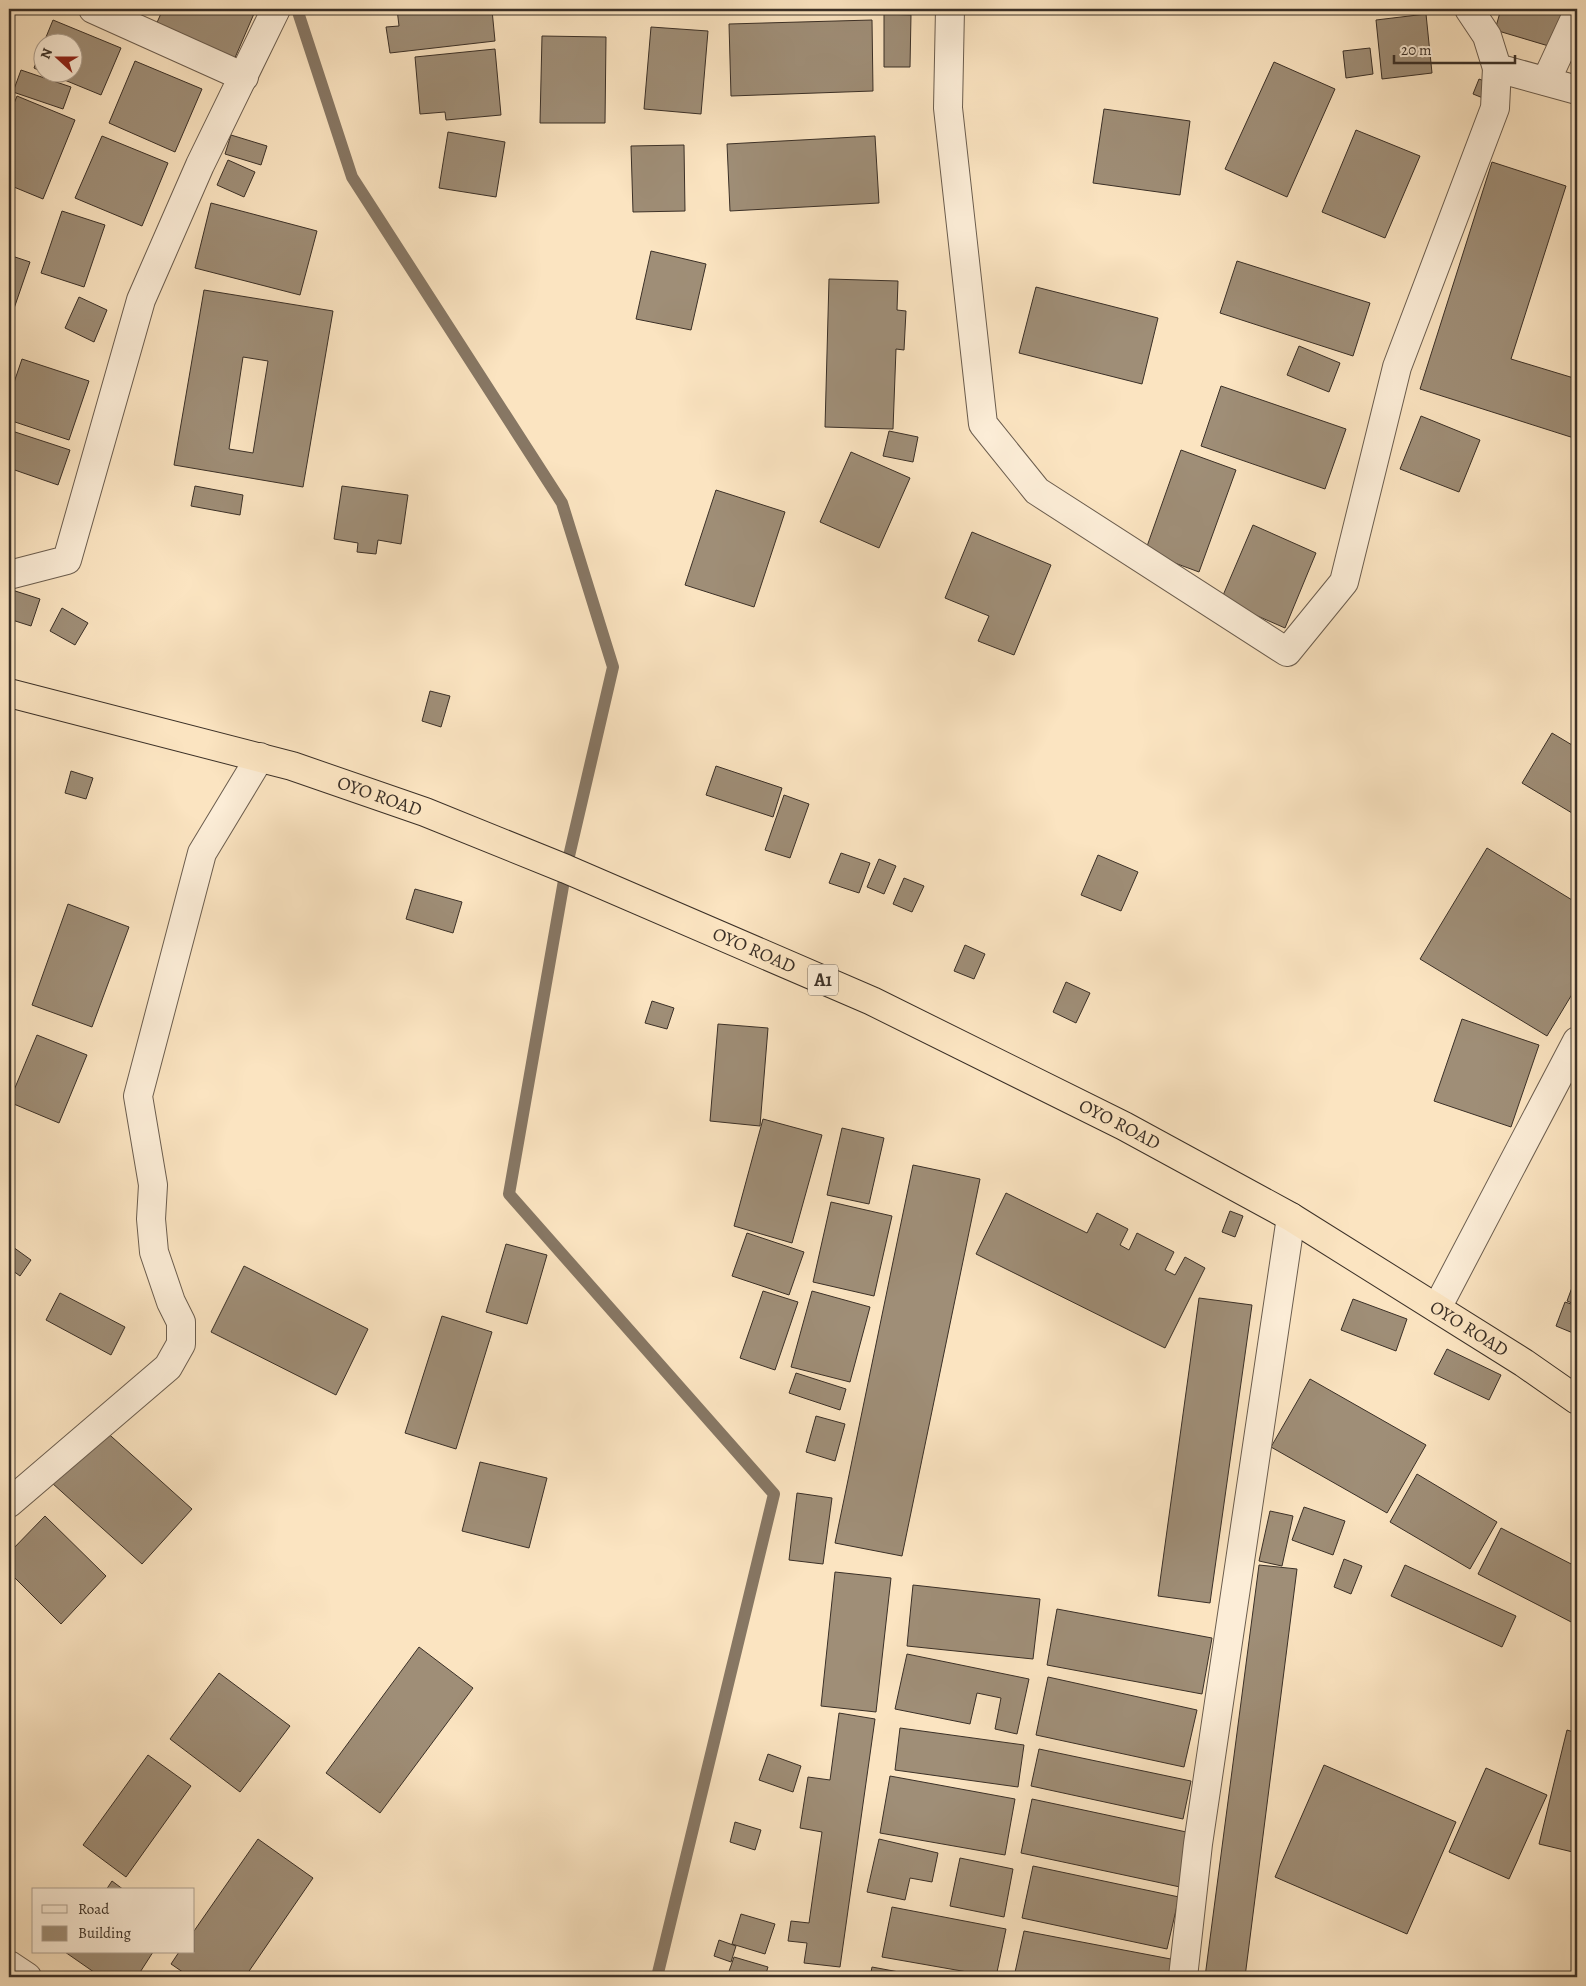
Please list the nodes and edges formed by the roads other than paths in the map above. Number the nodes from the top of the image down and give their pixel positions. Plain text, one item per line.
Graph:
1 (93, 9) edge
2 (276, 9) edge
3 (950, 9) edge
4 (1469, 9) edge
5 (1577, 14) edge
6 (1497, 68) junction
7 (244, 77) junction
8 (1546, 81) junction
9 (1577, 90) edge
10 (9, 575) edge
11 (9, 693) edge
12 (260, 757) junction
13 (1577, 1041) edge
14 (1291, 1217) junction
15 (1437, 1308) junction
16 (1577, 1400) edge
17 (9, 1503) edge
18 (9, 1965) edge
19 (27, 1977) edge
20 (1183, 1977) edge

1 - 7 street
2 - 7 street
3 - 6 street
4 - 6 street
5 - 8 street
6 - 8 street
7 - 10 street
8 - 9 street
11 - 12 highway, OYO ROAD / A1
12 - 14 highway, OYO ROAD / A1
12 - 17 street
13 - 15 street
14 - 15 highway, OYO ROAD / A1
14 - 20 street
15 - 16 highway, OYO ROAD / A1
18 - 19 street

